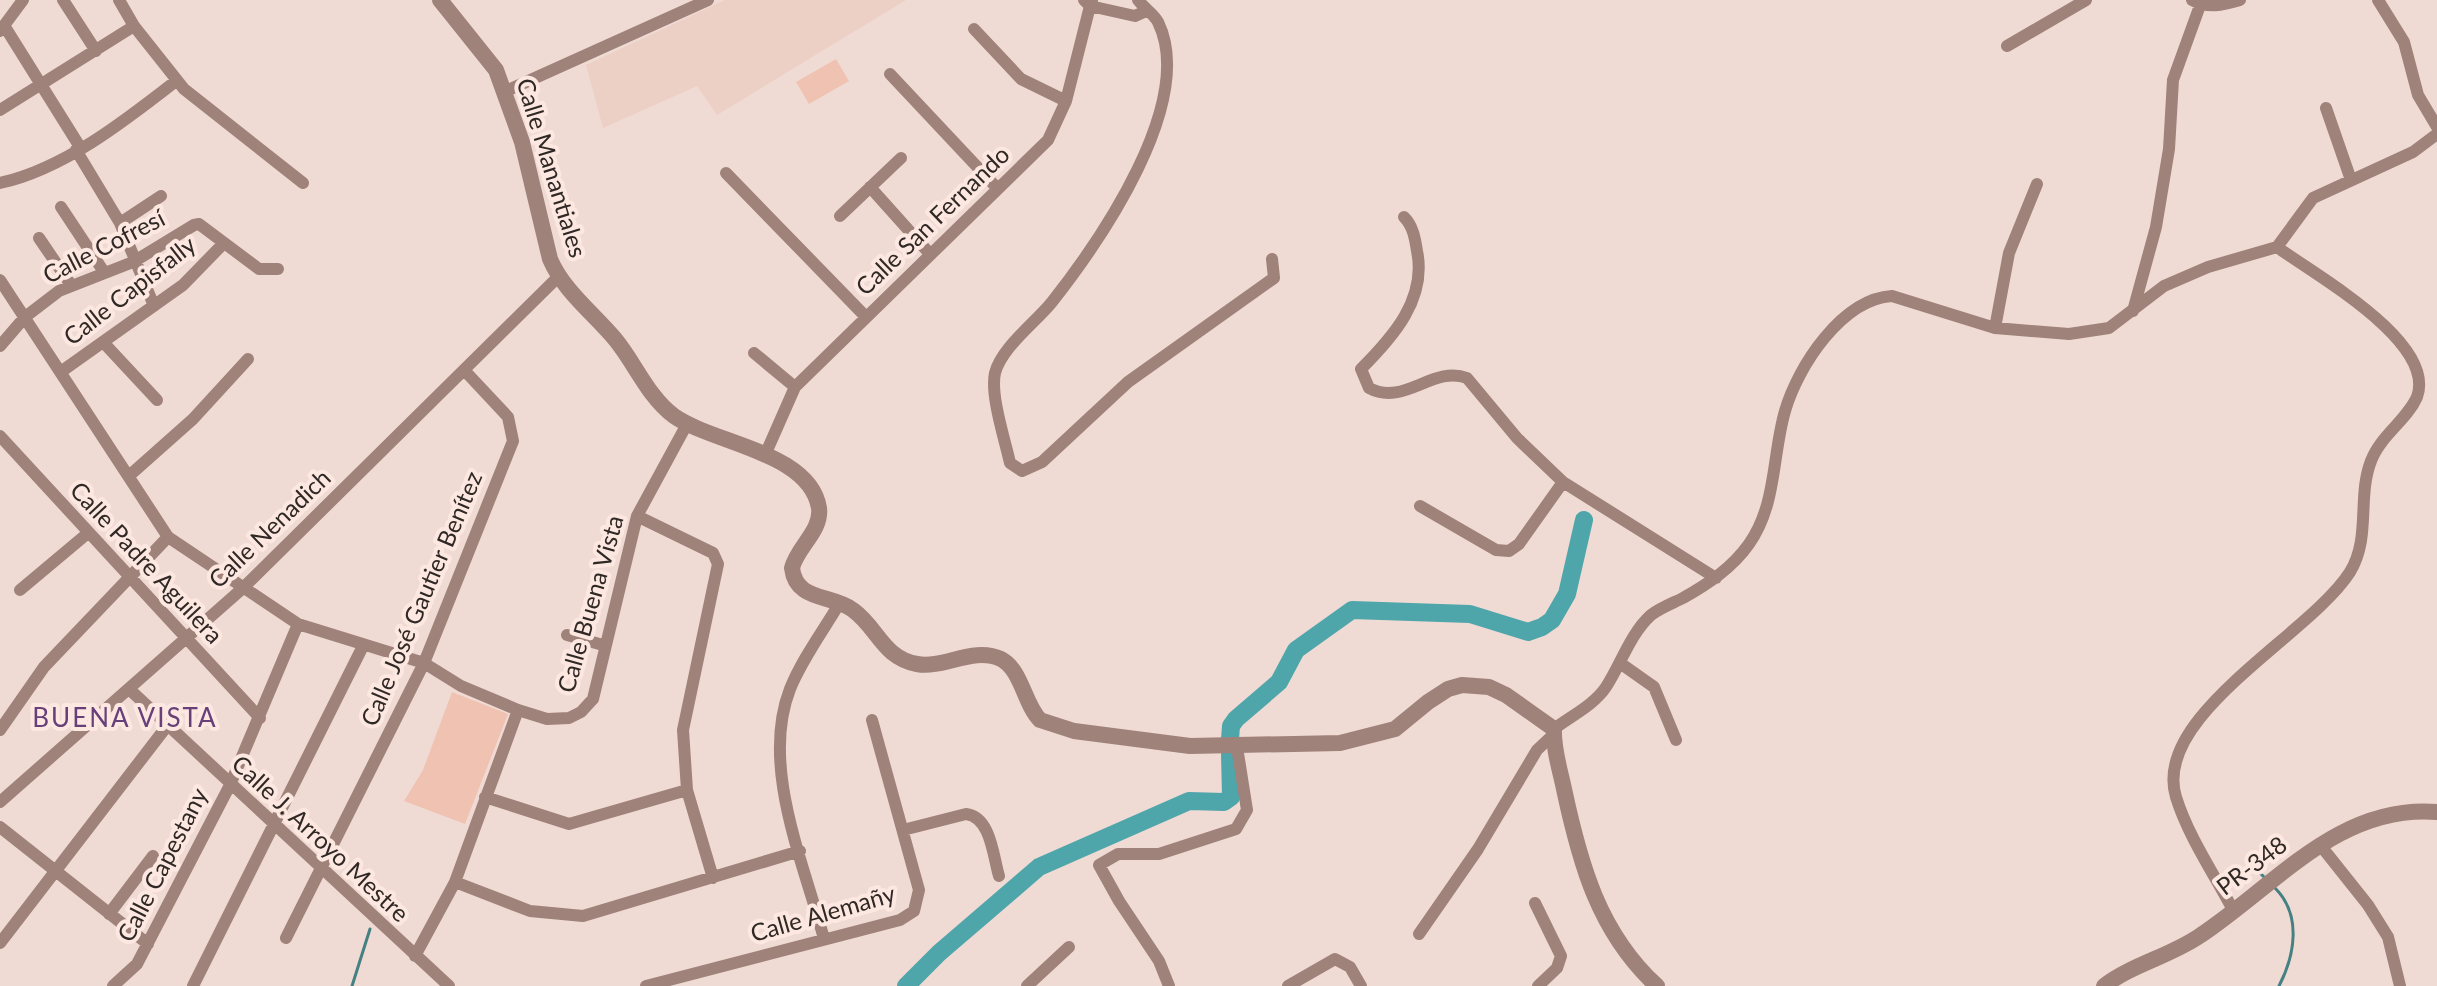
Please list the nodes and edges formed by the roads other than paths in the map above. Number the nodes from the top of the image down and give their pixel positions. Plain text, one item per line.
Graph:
1 (23, 0) edge
2 (63, 0) edge
3 (119, 0) edge
4 (440, 0) edge
5 (708, 0) edge
6 (2086, 0) edge
7 (2240, 0) edge
8 (2378, 0) edge
9 (1089, 2) edge
10 (2199, 2) edge
11 (1142, 6) edge
12 (134, 26) junction
13 (2, 29) edge
14 (974, 29) dead end
15 (2007, 46) dead end
16 (96, 51) junction
17 (890, 74) dead end
18 (176, 81) junction
19 (43, 84) junction
20 (504, 92) junction
21 (1066, 101) junction
22 (2326, 108) dead end
23 (0, 110) edge
24 (2437, 127) edge
25 (2437, 134) edge
26 (78, 148) junction
27 (901, 158) dead end
28 (726, 173) dead end
29 (2351, 180) junction
30 (0, 183) edge
31 (303, 183) dead end
32 (2037, 184) dead end
33 (870, 187) junction
34 (998, 189) junction
35 (161, 196) dead end
36 (61, 207) dead end
37 (840, 216) dead end
38 (1404, 217) dead end
39 (120, 223) junction
40 (39, 238) dead end
41 (223, 244) junction
42 (2277, 247) junction
43 (930, 254) junction
44 (1272, 259) dead end
45 (133, 262) junction
46 (278, 269) dead end
47 (104, 272) junction
48 (559, 276) junction
49 (0, 280) edge
50 (71, 285) junction
51 (154, 306) junction
52 (2132, 314) junction
53 (25, 317) junction
54 (866, 317) junction
55 (1995, 328) junction
56 (103, 342) junction
57 (0, 346) edge
58 (754, 353) dead end
59 (248, 359) dead end
60 (62, 371) junction
61 (465, 371) junction
62 (795, 387) junction
63 (157, 400) dead end
64 (687, 424) junction
65 (0, 436) edge
66 (765, 455) junction
67 (130, 475) junction
68 (1563, 482) junction
69 (1420, 506) dead end
70 (637, 516) junction
71 (88, 533) junction
72 (168, 537) junction
73 (128, 577) junction
74 (1716, 578) junction
75 (243, 588) junction
76 (20, 590) dead end
77 (839, 604) junction
78 (298, 624) junction
79 (567, 635) dead end
80 (185, 639) junction
81 (603, 645) junction
82 (363, 646) junction
83 (424, 663) junction
84 (1620, 663) junction
85 (129, 689) junction
86 (518, 710) junction
87 (260, 718) junction
88 (872, 720) dead end
89 (167, 726) junction
90 (0, 730) edge
91 (1554, 731) junction
92 (1676, 740) dead end
93 (1237, 747) junction
94 (230, 785) junction
95 (687, 790) junction
96 (485, 797) junction
97 (0, 802) edge
98 (2437, 812) edge
99 (0, 827) edge
100 (275, 827) junction
101 (903, 830) junction
102 (2321, 846) junction
103 (800, 851) junction
104 (153, 856) dead end
105 (321, 864) junction
106 (56, 871) junction
107 (999, 876) dead end
108 (713, 878) junction
109 (455, 882) junction
110 (1535, 903) dead end
111 (2233, 910) junction
112 (109, 914) junction
113 (1419, 934) dead end
114 (286, 938) dead end
115 (824, 939) junction
116 (0, 943) edge
117 (148, 944) junction
118 (1069, 947) dead end
119 (415, 956) junction
120 (113, 986) edge
121 (193, 986) edge
122 (449, 986) edge
123 (646, 986) edge
124 (1027, 986) edge
125 (1169, 986) edge
126 (1288, 986) edge
127 (1361, 986) edge
128 (1538, 986) edge
129 (1657, 986) edge
130 (2104, 986) edge
131 (2400, 986) edge

1 - 13 street
2 - 16 street
3 - 12 street
4 - 20 street, Calle Manantiales
5 - 20 street
6 - 15 street
7 - 10 street
8 - 24 street
9 - 11 street
9 - 21 street, Calle San Fernando
10 - 52 street
11 - 44 street
12 - 16 street
12 - 18 street
13 - 19 street
14 - 21 street
16 - 19 street
17 - 34 street
18 - 26 street
18 - 31 street
19 - 23 street
19 - 26 street
20 - 48 street, Calle Manantiales
21 - 34 street, Calle San Fernando
22 - 29 street
25 - 29 street
26 - 30 street
26 - 39 street
27 - 33 street
28 - 54 street
29 - 42 street
32 - 55 street
33 - 37 street
33 - 43 street
34 - 43 street, Calle San Fernando
35 - 39 street
36 - 47 street
38 - 68 street
39 - 45 street
40 - 50 street
41 - 45 street, Calle Cofresí
41 - 46 street
41 - 51 street, Calle Capisfally
42 - 52 street
42 - 111 street
43 - 54 street, Calle San Fernando
45 - 47 street, Calle Cofresí
45 - 51 street
47 - 50 street, Calle Cofresí
48 - 61 street, Calle Nenadich
48 - 64 street, Calle Manantiales
49 - 53 street, Calle Buena Vista
50 - 53 street, Calle Cofresí
51 - 56 street, Calle Capisfally
52 - 55 street
53 - 57 street, Calle Cofresí
53 - 60 street, Calle Buena Vista
54 - 62 street, Calle San Fernando
55 - 74 street
56 - 60 street, Calle Capisfally
56 - 63 street
58 - 62 street
59 - 67 street
60 - 67 street, Calle Buena Vista
61 - 75 street, Calle Nenadich
61 - 83 street, Calle José Gautier Benítez
62 - 66 street, Calle San Fernando
64 - 66 street, Calle Manantiales
64 - 70 street, Calle Buena Vista
65 - 71 street, Calle Padre Aguilera
66 - 77 street, Calle Manantiales
67 - 72 street, Calle Buena Vista
68 - 69 street
68 - 74 street
70 - 81 street, Calle Buena Vista
70 - 95 street
71 - 73 street, Calle Padre Aguilera
71 - 76 street
72 - 73 street
72 - 75 street, Calle Buena Vista
73 - 80 street, Calle Padre Aguilera
73 - 90 street
74 - 84 street
75 - 78 street, Calle Buena Vista
75 - 80 street, Calle Nenadich
77 - 93 street, Calle Manantiales
77 - 103 street
78 - 82 street, Calle Buena Vista
78 - 87 street, Calle Capestany
79 - 81 street
80 - 85 street, Calle Nenadich
80 - 87 street, Calle Padre Aguilera
81 - 86 street, Calle Buena Vista
82 - 83 street, Calle Buena Vista
82 - 100 street
83 - 86 street, Calle Buena Vista
83 - 105 street, Calle José Gautier Benítez
84 - 91 street
84 - 92 street
85 - 89 street, Calle J. Arroyo Mestre
85 - 97 street, Calle Nenadich
86 - 96 street
87 - 94 street, Calle Capestany
88 - 101 street, Calle Alemañy
89 - 94 street, Calle J. Arroyo Mestre
89 - 106 street
91 - 93 street, Calle Manantiales
91 - 113 street
91 - 129 street
93 - 125 street
94 - 100 street, Calle J. Arroyo Mestre
94 - 117 street, Calle Capestany
95 - 96 street
95 - 108 street
96 - 109 street
98 - 102 street, PR-348 / PR-348
99 - 106 street
100 - 105 street, Calle J. Arroyo Mestre
100 - 121 street
101 - 107 street
101 - 115 street, Calle Alemañy
102 - 111 street, PR-348 / PR-348
102 - 131 street
103 - 108 street
103 - 115 street
104 - 112 street
105 - 114 street, Calle José Gautier Benítez
105 - 119 street, Calle J. Arroyo Mestre
106 - 112 street
106 - 116 street
108 - 109 street
109 - 119 street
110 - 128 street
111 - 130 street, PR-348 / PR-348
112 - 117 street
115 - 123 street, Calle Alemañy
117 - 120 street, Calle Capestany
118 - 124 street
119 - 122 street, Calle J. Arroyo Mestre
126 - 127 street

